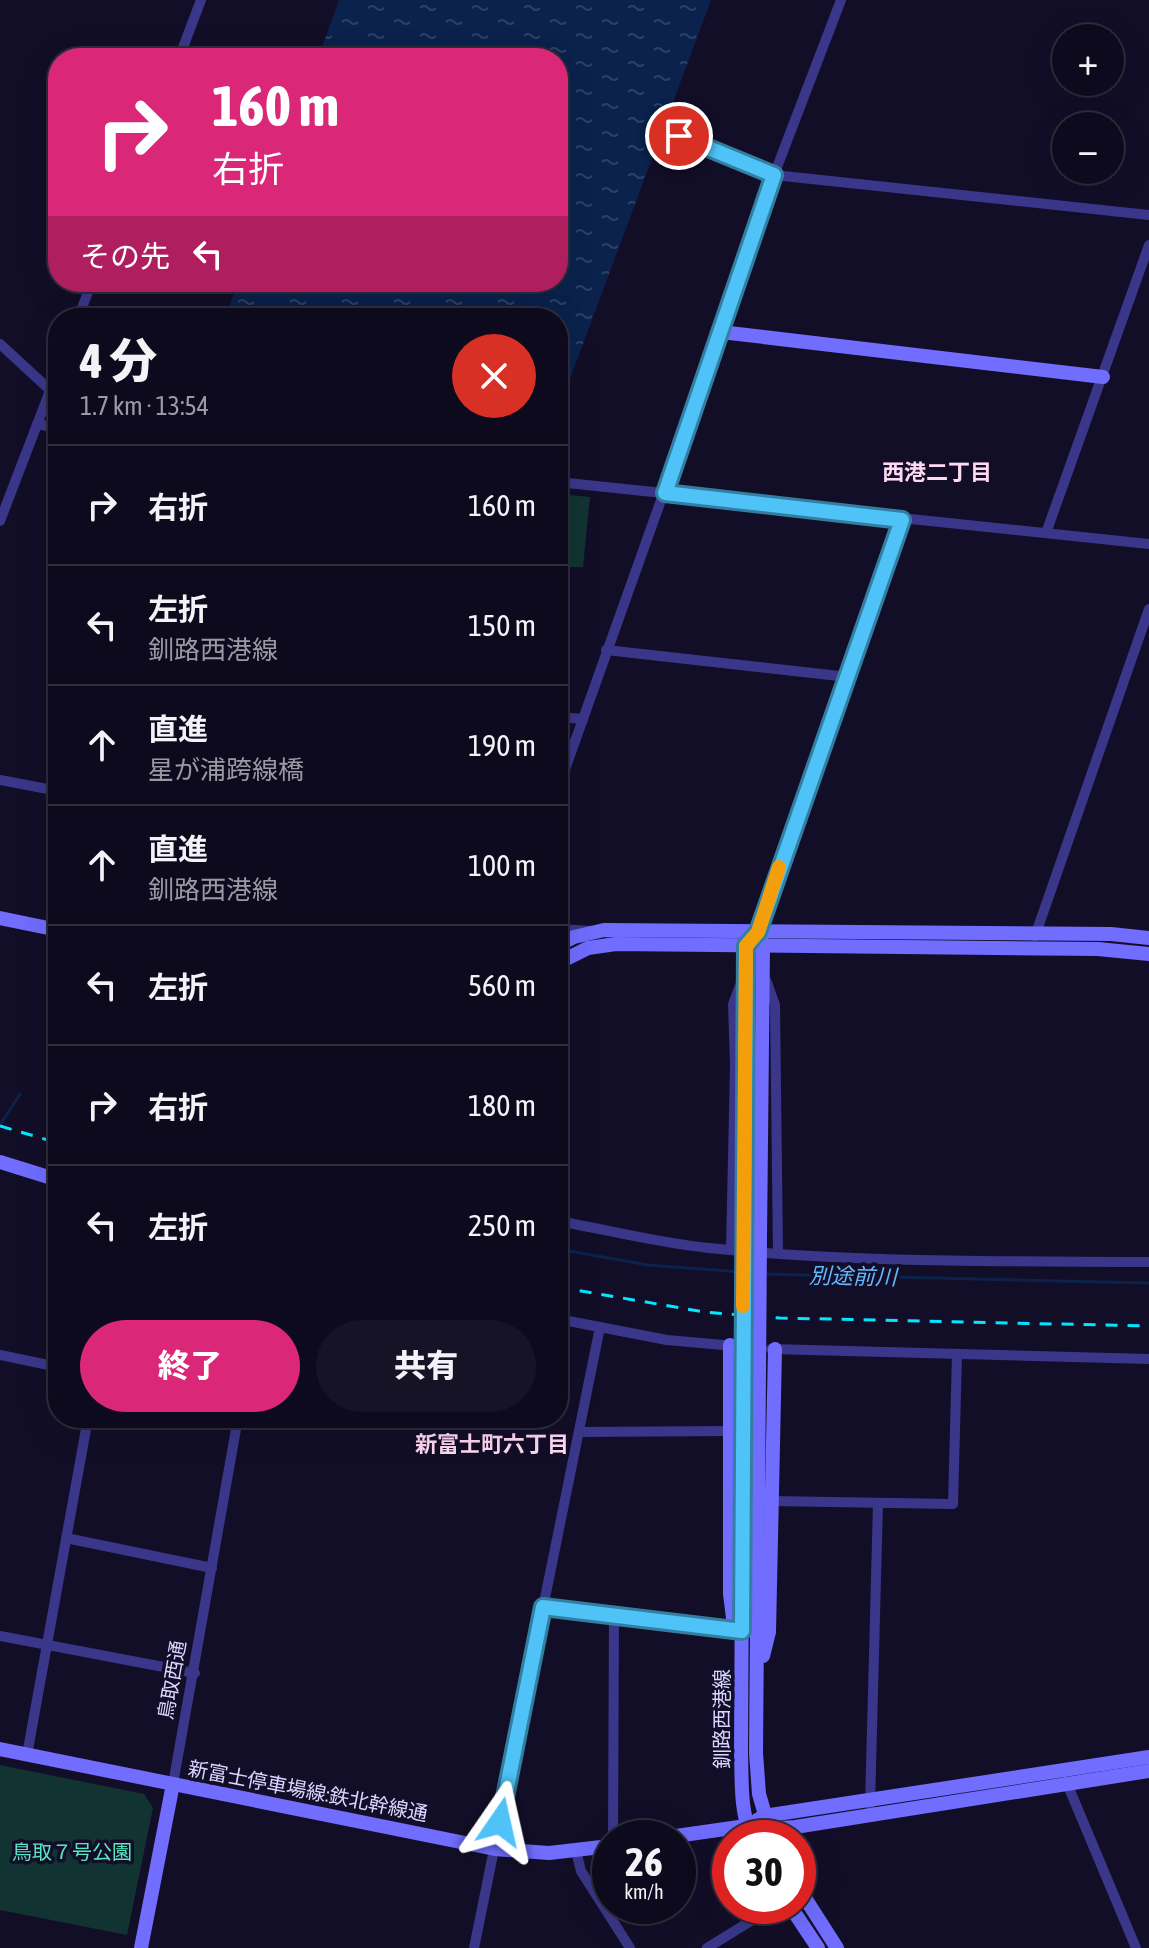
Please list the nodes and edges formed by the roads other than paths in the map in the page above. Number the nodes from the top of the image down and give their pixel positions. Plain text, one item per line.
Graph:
1 (201, 0) edge
2 (841, 0) edge
3 (183, 48) edge
4 (679, 136) dead end
5 (774, 175) junction
6 (1149, 215) edge
7 (1149, 245) edge
8 (721, 332) junction
9 (0, 344) edge
10 (1103, 377) junction
11 (48, 388) edge
12 (48, 395) edge
13 (37, 424) junction
14 (48, 426) edge
15 (568, 483) edge
16 (665, 493) junction
17 (902, 520) junction
18 (0, 521) edge
19 (1046, 533) junction
20 (1149, 544) edge
21 (1149, 609) edge
22 (606, 650) junction
23 (848, 677) junction
24 (568, 718) edge
25 (583, 719) junction
26 (568, 761) edge
27 (0, 780) edge
28 (48, 789) edge
29 (0, 918) edge
30 (48, 928) edge
31 (568, 930) edge
32 (594, 931) junction
33 (1036, 934) junction
34 (1149, 938) edge
35 (760, 939) junction
36 (568, 941) edge
37 (746, 946) junction
38 (1031, 949) junction
39 (1149, 954) edge
40 (568, 958) edge
41 (754, 969) junction
42 (0, 1162) edge
43 (48, 1177) edge
44 (568, 1223) edge
45 (731, 1250) junction
46 (778, 1252) junction
47 (1149, 1262) edge
48 (568, 1321) edge
49 (600, 1327) junction
50 (730, 1345) junction
51 (775, 1349) junction
52 (0, 1355) edge
53 (957, 1355) junction
54 (1149, 1359) edge
55 (48, 1365) edge
56 (86, 1428) edge
57 (236, 1428) edge
58 (731, 1431) junction
59 (579, 1432) junction
60 (771, 1501) junction
61 (878, 1503) junction
62 (66, 1538) junction
63 (212, 1568) junction
64 (543, 1607) junction
65 (614, 1614) junction
66 (738, 1631) junction
67 (758, 1633) junction
68 (0, 1636) edge
69 (47, 1645) junction
70 (195, 1673) junction
71 (757, 1677) junction
72 (0, 1749) edge
73 (27, 1755) junction
74 (1149, 1757) edge
75 (1149, 1771) edge
76 (1064, 1778) junction
77 (173, 1784) junction
78 (870, 1808) junction
79 (613, 1820) edge
80 (748, 1820) edge
81 (766, 1820) edge
82 (809, 1820) edge
83 (495, 1849) junction
84 (592, 1849) edge
85 (576, 1851) junction
86 (816, 1915) edge
87 (746, 1924) edge
88 (802, 1924) edge
89 (141, 1948) edge
90 (474, 1948) edge
91 (630, 1948) edge
92 (707, 1948) edge
93 (818, 1948) edge
94 (837, 1948) edge
95 (1136, 1948) edge

1 - 3 street
2 - 5 street
4 - 5 street
5 - 6 street
5 - 8 street
7 - 10 street
8 - 10 main road
8 - 16 street
9 - 11 street
10 - 19 street
12 - 13 street
13 - 14 street
13 - 18 street
15 - 16 street
16 - 17 street
16 - 22 street
17 - 19 street
17 - 23 main road
19 - 20 street
21 - 33 street
22 - 23 street
22 - 25 street
23 - 35 main road
24 - 25 street
25 - 26 street
27 - 28 street
29 - 30 main road
31 - 32 street
32 - 35 main road
32 - 36 main road
33 - 34 main road
33 - 35 main road
33 - 38 street
35 - 37 main road
35 - 38 main road
35 - 41 main road
37 - 40 main road
37 - 41 main road
38 - 39 main road
41 - 45 street
41 - 46 street
41 - 66 main road, 釧路西港線, bridge
41 - 67 main road, 釧路西港線, bridge
42 - 43 main road
44 - 45 street
45 - 46 street
46 - 47 street
48 - 49 street
49 - 50 street
49 - 59 street
50 - 51 street
50 - 58 main road
51 - 53 street
51 - 60 main road
52 - 55 street
53 - 54 street
53 - 61 street
56 - 62 street
57 - 63 street, 鳥取西通
58 - 59 street
58 - 66 main road
59 - 64 street
60 - 61 street
60 - 71 main road
61 - 78 street
62 - 63 street
62 - 69 street
63 - 70 street, 鳥取西通
64 - 65 street
64 - 83 street
65 - 66 street
65 - 79 street
66 - 67 street
66 - 80 main road, 釧路西港線
67 - 71 main road, 釧路西港線
68 - 69 street
69 - 70 street
69 - 73 street
70 - 77 street, 鳥取西通
71 - 81 main road, 釧路西港線
72 - 73 main road, 新富士停車場線:鉄北幹線通
73 - 77 main road, 新富士停車場線:鉄北幹線通
74 - 76 main road
75 - 76 main road
76 - 78 main road
76 - 95 street
77 - 83 main road, 新富士停車場線:鉄北幹線通
77 - 89 main road, 鳥取西通
78 - 82 main road
83 - 85 main road, 新富士停車場線:鉄北幹線通
83 - 90 street
84 - 85 main road, 新富士停車場線:鉄北幹線通
85 - 91 street
86 - 94 main road
87 - 92 street
88 - 93 main road

